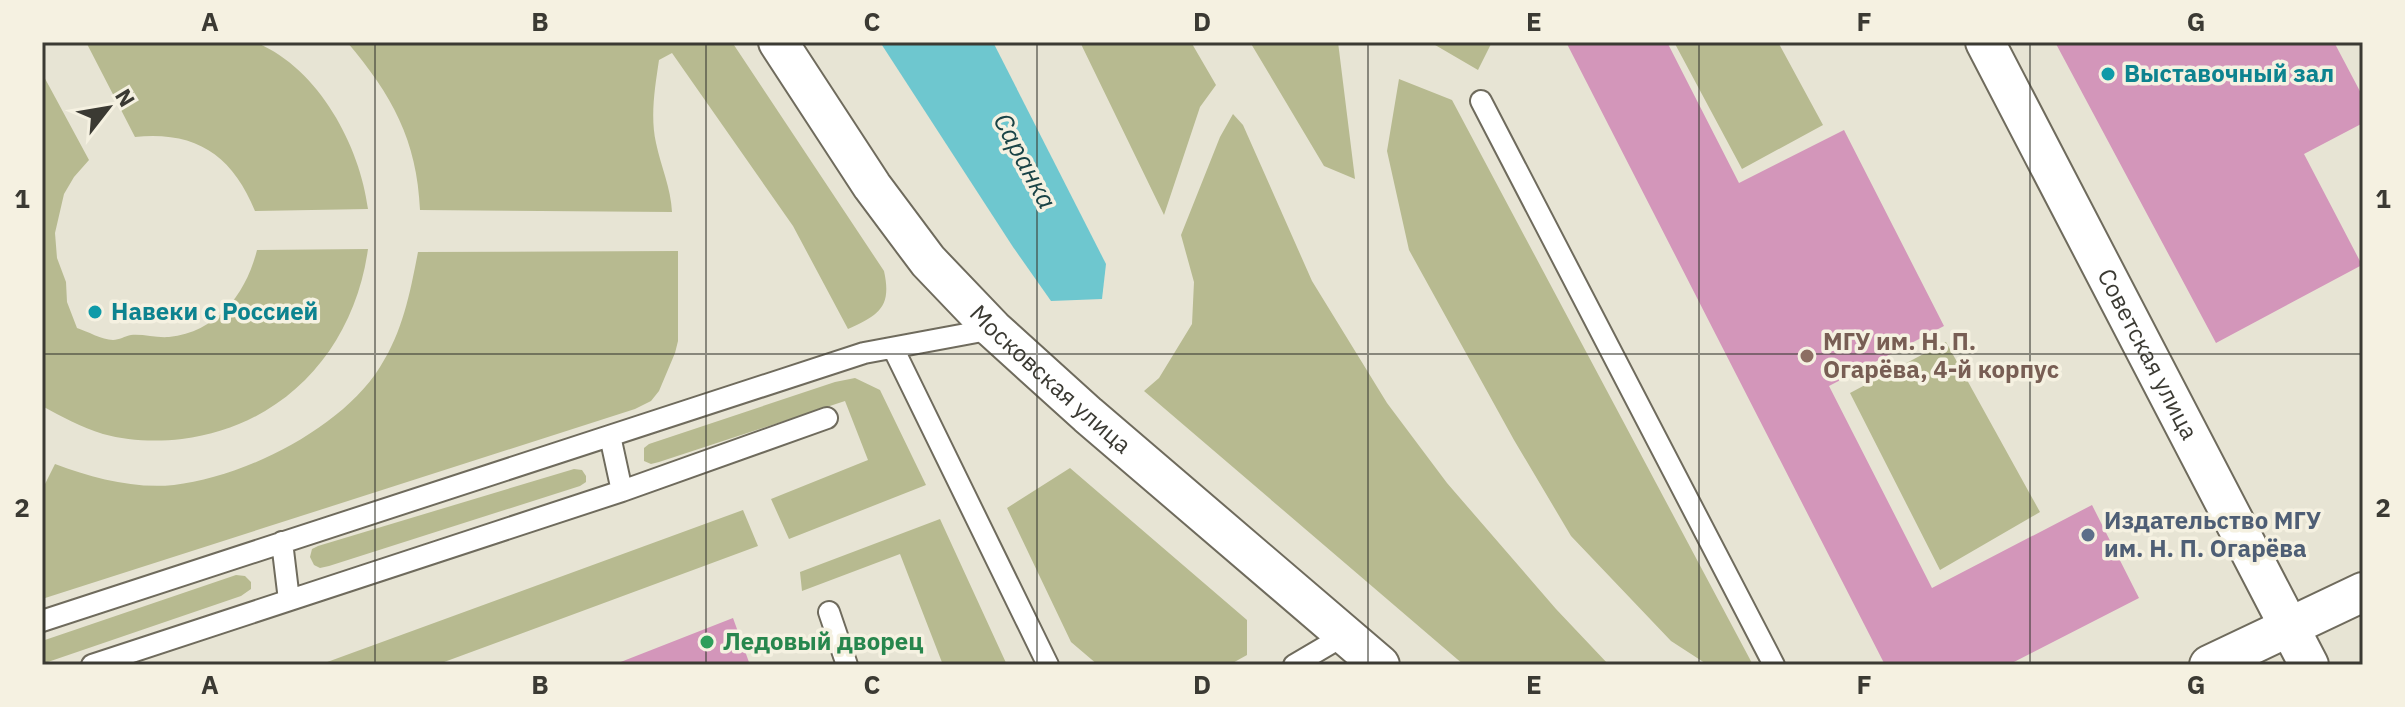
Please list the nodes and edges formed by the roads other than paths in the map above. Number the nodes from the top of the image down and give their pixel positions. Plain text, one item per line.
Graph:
1 (778, 42) edge
2 (1985, 42) edge
3 (1481, 101) dead end
4 (993, 329) junction
5 (893, 348) junction
6 (827, 418) dead end
7 (610, 436) junction
8 (622, 491) junction
9 (282, 542) junction
10 (2363, 592) edge
11 (289, 600) junction
12 (829, 612) dead end
13 (42, 621) edge
14 (2289, 626) junction
15 (1345, 635) junction
16 (92, 665) edge
17 (847, 665) edge
18 (1048, 665) edge
19 (1294, 665) edge
20 (1380, 665) edge
21 (1774, 665) edge
22 (2209, 665) edge
23 (2309, 665) edge

1 - 4 street, Московская улица
2 - 14 street, Советская улица
3 - 21 lane
4 - 5 lane
4 - 15 street, Московская улица
5 - 7 lane
5 - 18 lane
6 - 8 lane
7 - 8 lane
7 - 9 lane
8 - 11 lane
9 - 11 lane
9 - 13 lane
10 - 14 street
11 - 16 lane
12 - 17 lane
14 - 22 street
14 - 23 street, Советская улица
15 - 19 lane
15 - 20 street, Московская улица

